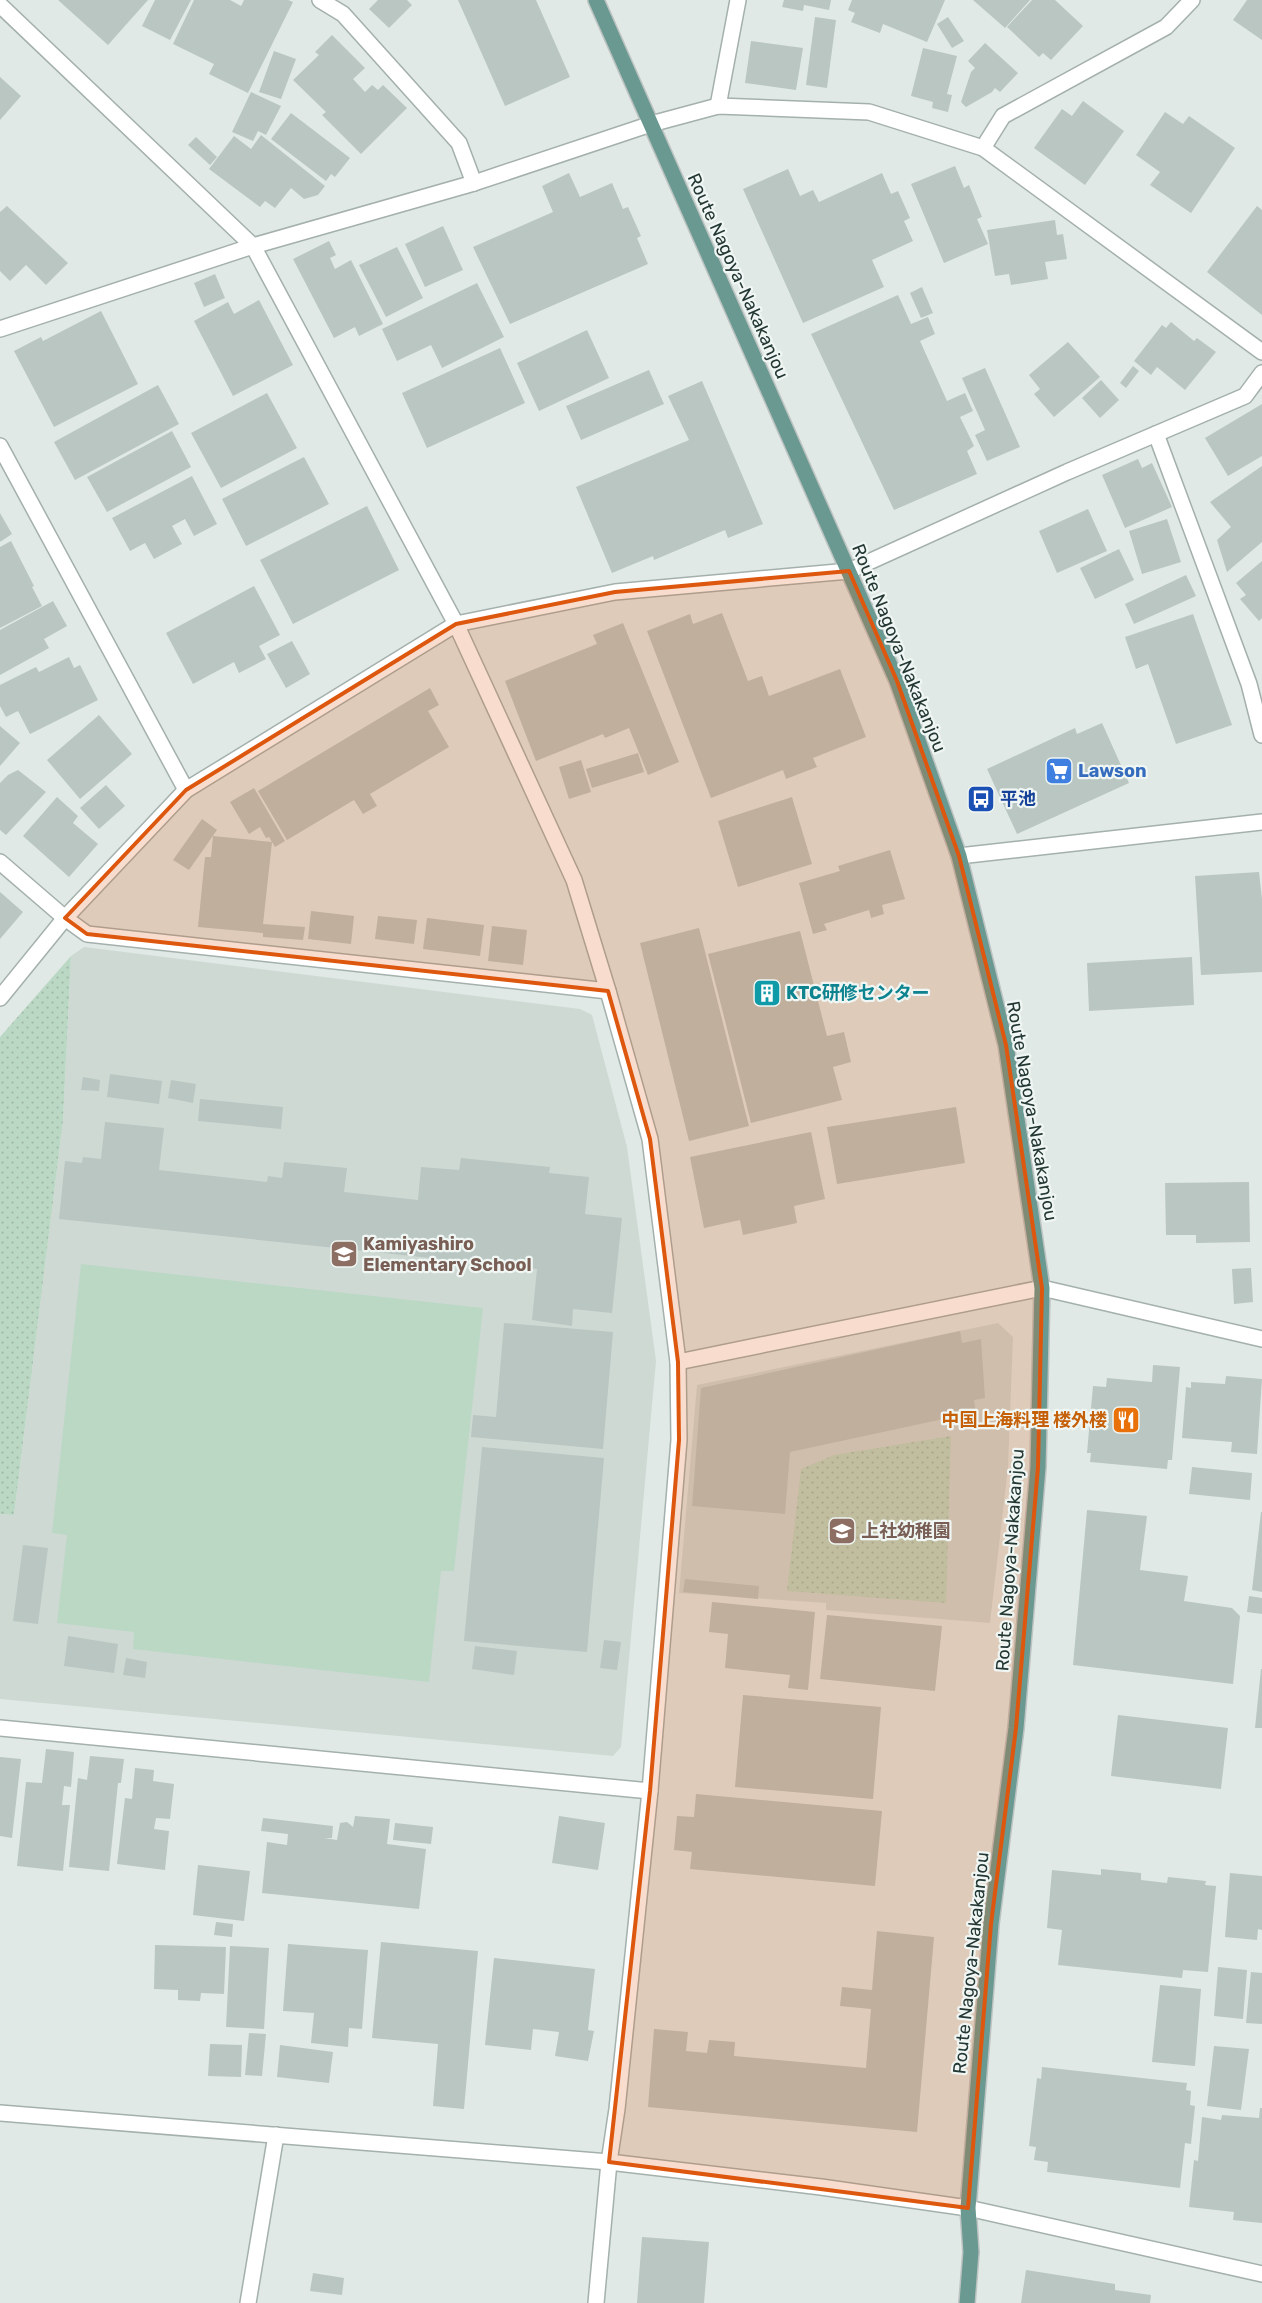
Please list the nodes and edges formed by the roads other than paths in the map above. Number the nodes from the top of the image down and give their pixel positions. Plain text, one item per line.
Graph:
1 (320, 0) edge
2 (596, 0) edge
3 (738, 0) edge
4 (1192, 0) edge
5 (0, 5) edge
6 (718, 106) junction
7 (650, 124) junction
8 (983, 148) junction
9 (474, 183) junction
10 (253, 246) junction
11 (0, 329) edge
12 (1262, 352) edge
13 (1262, 373) edge
14 (1156, 434) junction
15 (0, 446) edge
16 (849, 572) junction
17 (456, 624) junction
18 (1262, 735) edge
19 (186, 790) junction
20 (1262, 822) edge
21 (960, 856) junction
22 (0, 862) edge
23 (65, 918) junction
24 (608, 991) junction
25 (0, 998) edge
26 (1042, 1288) junction
27 (1262, 1339) edge
28 (678, 1362) junction
29 (0, 1728) edge
30 (650, 1791) junction
31 (0, 2113) edge
32 (276, 2135) junction
33 (609, 2162) junction
34 (968, 2208) junction
35 (1262, 2274) edge
36 (248, 2303) edge
37 (596, 2303) edge
38 (967, 2303) edge

1 - 9 street
2 - 7 main road, Route Nagoya-Nakakanjou
3 - 6 street
4 - 8 street
5 - 10 street
6 - 7 street
6 - 8 street
7 - 9 street
7 - 16 main road, Route Nagoya-Nakakanjou
8 - 12 street
9 - 10 street
10 - 11 street
10 - 17 street
13 - 14 street
14 - 16 street
14 - 18 street
15 - 19 street
16 - 17 street
16 - 21 main road, Route Nagoya-Nakakanjou
17 - 19 street
17 - 24 street
19 - 23 street
20 - 21 street
21 - 26 main road, Route Nagoya-Nakakanjou
22 - 23 street
23 - 24 street
23 - 25 street
24 - 28 street
26 - 27 street
26 - 28 street
26 - 34 main road, Route Nagoya-Nakakanjou
28 - 30 street
29 - 30 street
30 - 33 street
31 - 32 street
32 - 33 street
32 - 36 street
33 - 34 street
33 - 37 street
34 - 35 street
34 - 38 main road, Route Nagoya-Nakakanjou

